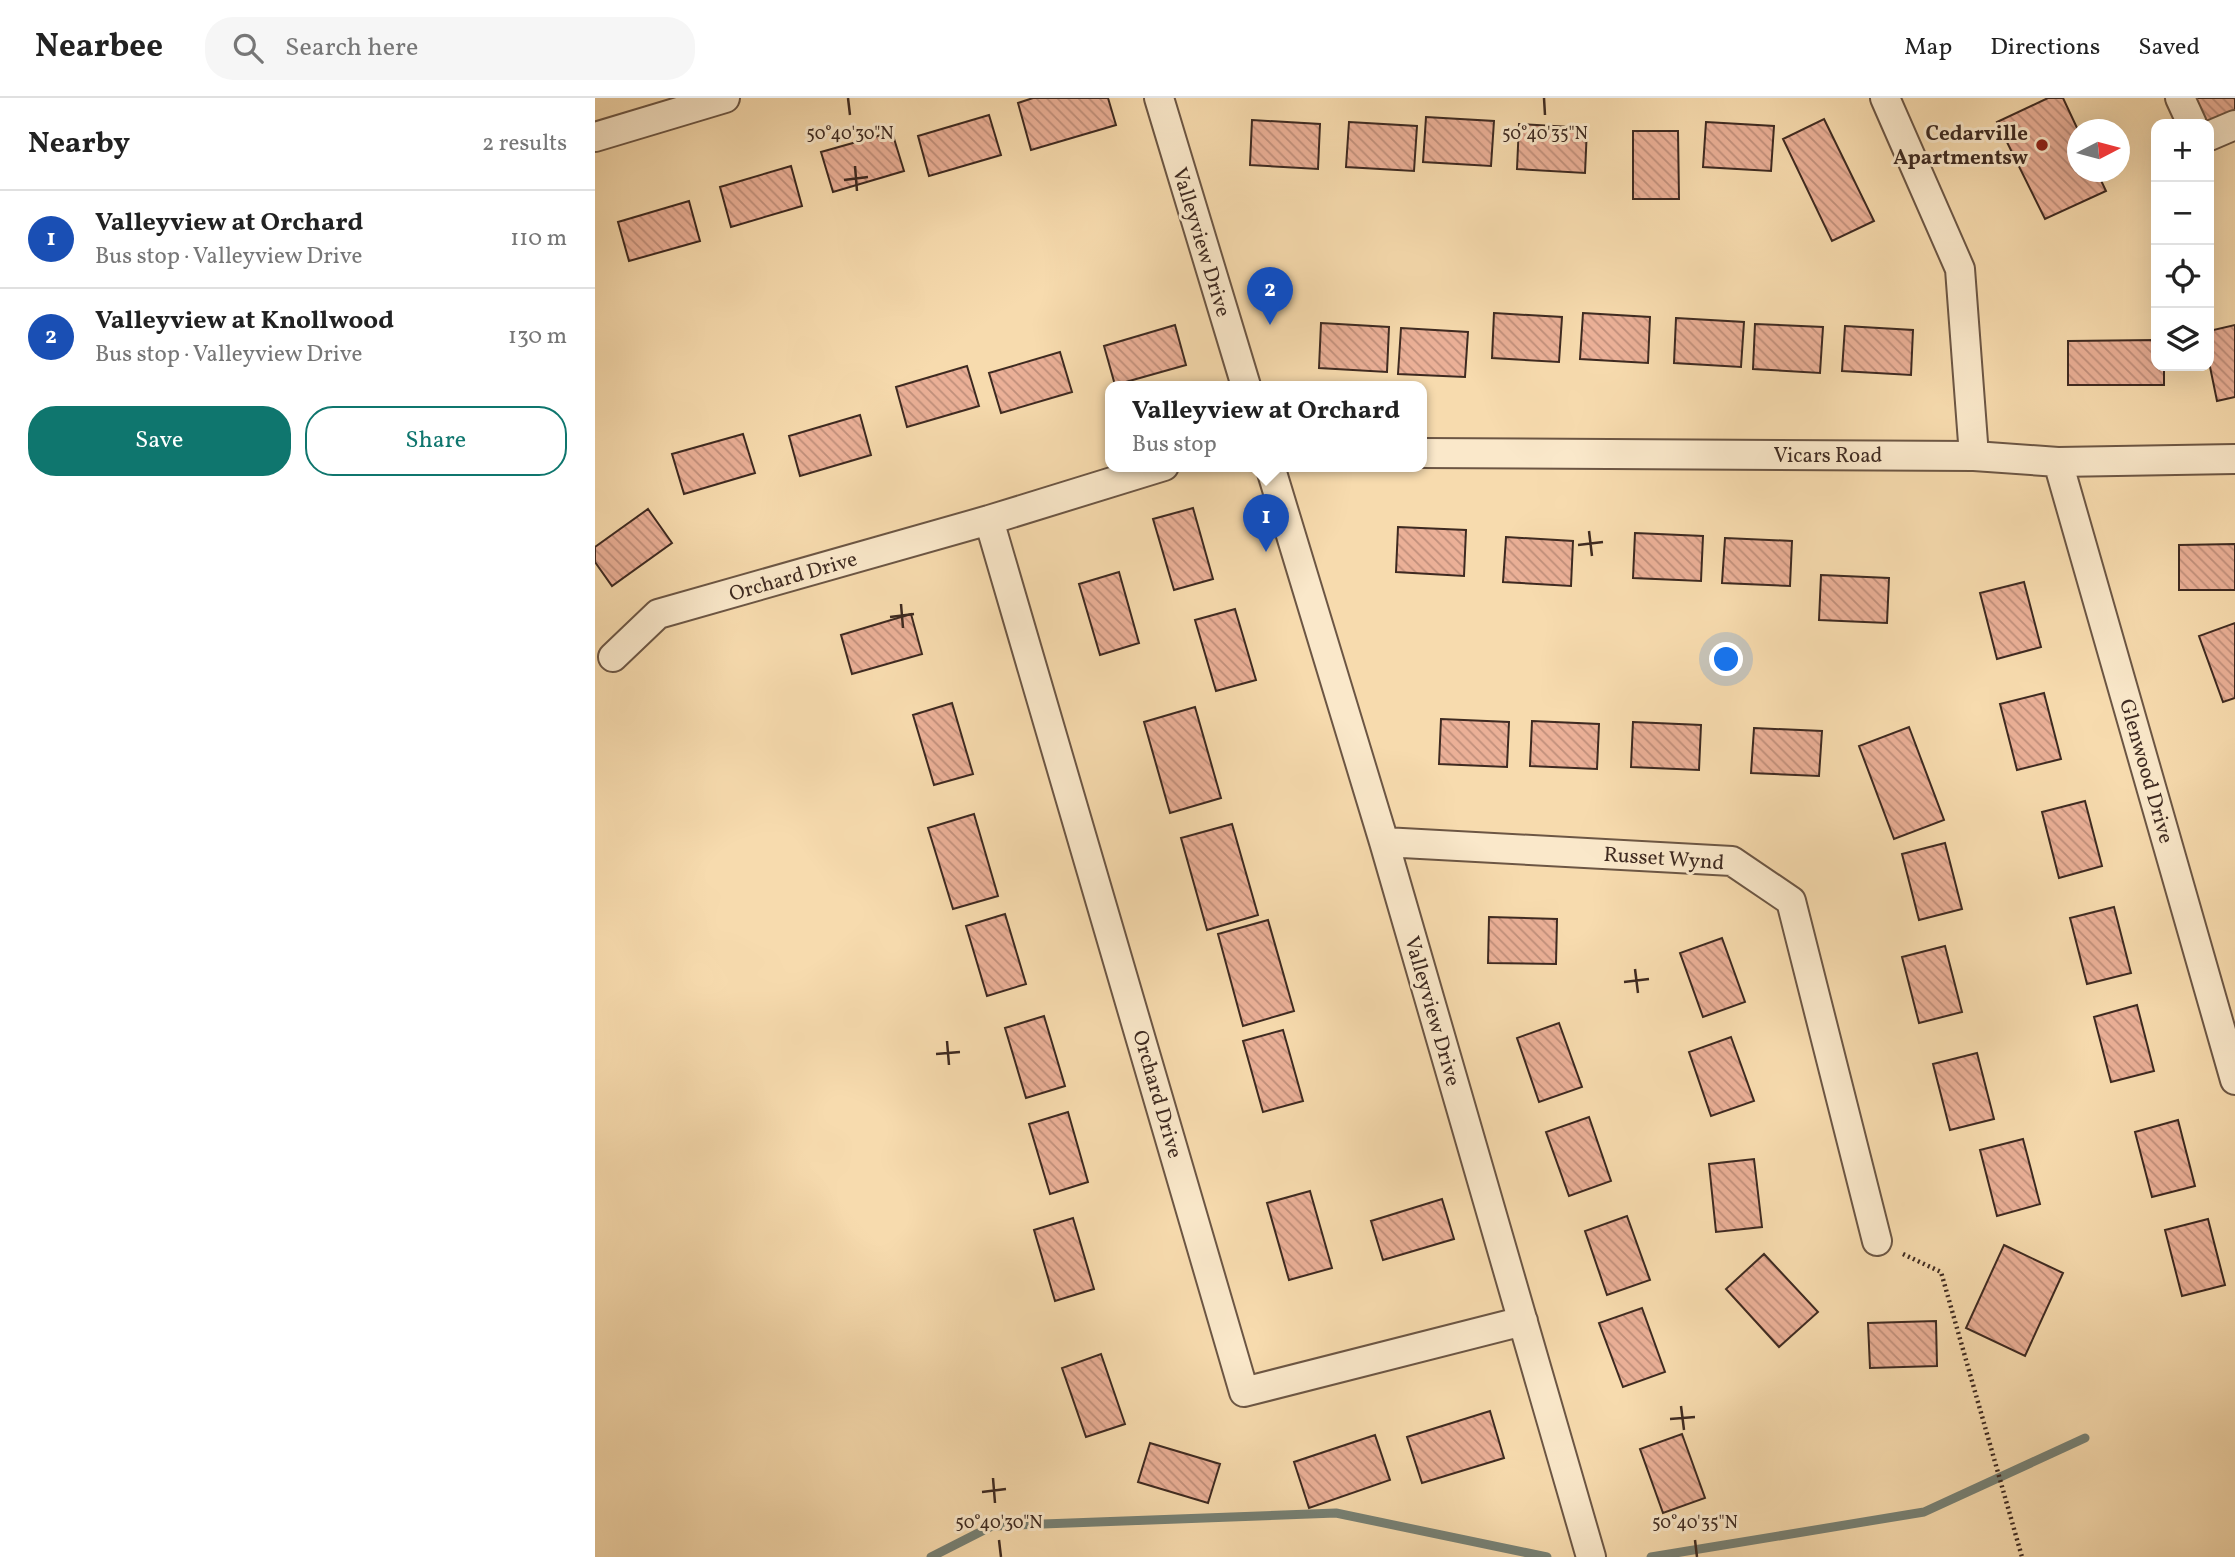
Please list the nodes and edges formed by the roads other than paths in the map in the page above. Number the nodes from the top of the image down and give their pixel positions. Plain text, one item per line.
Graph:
1 (725, 98) edge
2 (1159, 98) edge
3 (1885, 98) edge
4 (2180, 98) edge
5 (2190, 119) edge
6 (2235, 125) edge
7 (2214, 134) edge
8 (595, 137) edge
9 (1244, 381) edge
10 (1427, 453) edge
11 (1974, 456) junction
12 (2235, 459) edge
13 (2058, 462) junction
14 (1145, 472) edge
15 (1272, 472) edge
16 (989, 520) junction
17 (613, 657) dead end
18 (1384, 842) junction
19 (2235, 1080) edge
20 (1877, 1241) road end
21 (1523, 1321) junction
22 (1591, 1557) edge

1 - 8 street
2 - 9 street, Valleyview Drive
3 - 11 street
4 - 5 street
6 - 7 street
10 - 11 street, Vicars Road
11 - 13 street, Vicars Road
12 - 13 street, Vicars Road
13 - 19 street, Glenwood Drive
14 - 16 street, Orchard Drive
15 - 18 street, Valleyview Drive
16 - 17 street, Orchard Drive
16 - 21 street, Orchard Drive
18 - 20 street, Russet Wynd
18 - 21 street, Valleyview Drive
21 - 22 street, Valleyview Drive

